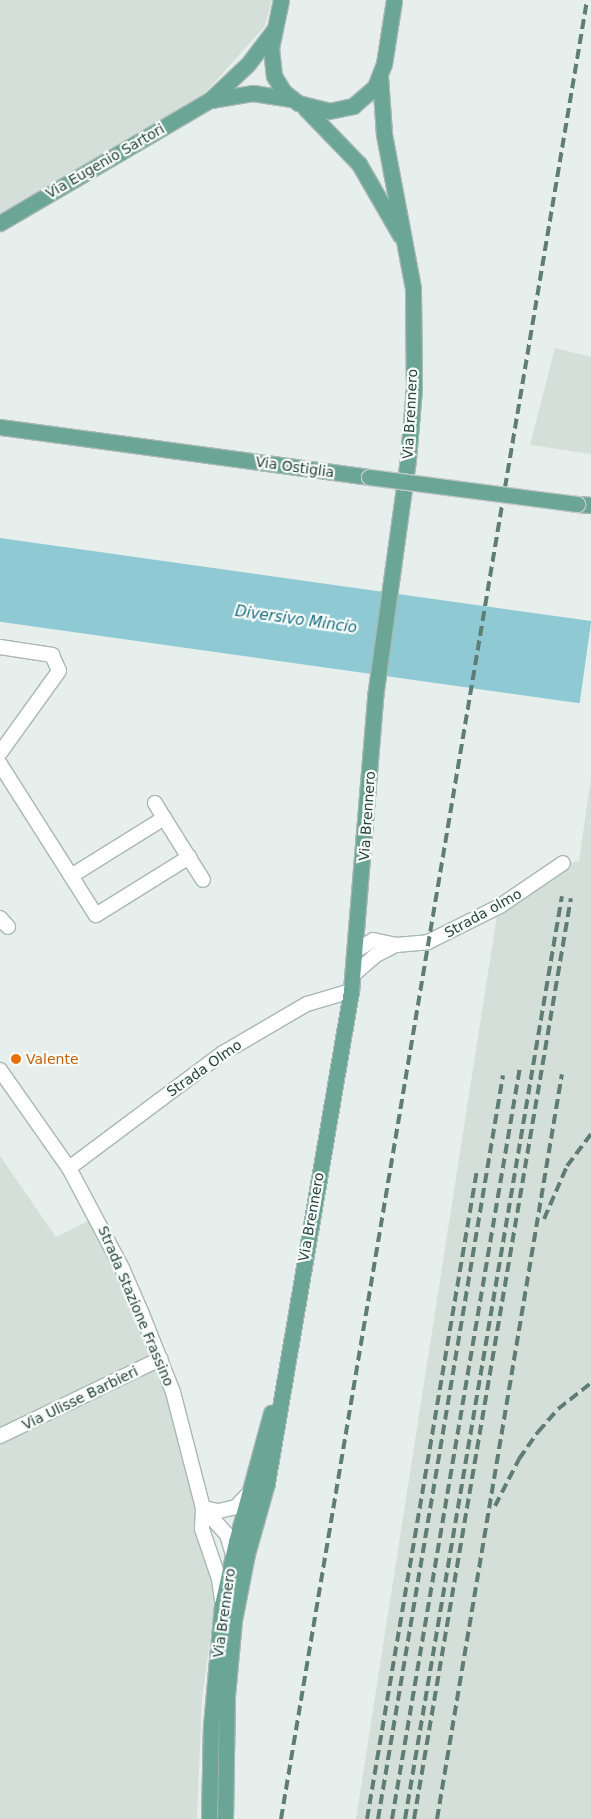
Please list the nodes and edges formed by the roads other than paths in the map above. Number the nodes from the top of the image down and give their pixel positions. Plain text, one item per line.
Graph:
1 (281, 0) edge
2 (394, 0) edge
3 (274, 30) junction
4 (380, 77) junction
5 (210, 100) junction
6 (298, 103) junction
7 (0, 223) edge
8 (406, 245) junction
9 (0, 427) edge
10 (584, 504) edge
11 (0, 647) edge
12 (0, 754) edge
13 (0, 764) edge
14 (155, 803) dead end
15 (164, 818) junction
16 (189, 857) junction
17 (563, 863) dead end
18 (71, 876) junction
19 (203, 880) dead end
20 (396, 946) junction
21 (355, 951) junction
22 (353, 975) junction
23 (351, 991) junction
24 (0, 1070) edge
25 (70, 1168) junction
26 (160, 1359) junction
27 (282, 1384) junction
28 (0, 1436) edge
29 (249, 1493) junction
30 (203, 1508) junction
31 (251, 1538) junction
32 (206, 1540) junction
33 (234, 1551) junction
34 (222, 1605) junction
35 (226, 1695) junction
36 (209, 1819) edge
37 (225, 1819) edge

1 - 3 main road, Via Brennero
2 - 4 main road
3 - 5 main road, Via Eugenio Sartori
3 - 6 main road, Via Brennero
4 - 6 main road, Via Eugenio Sartori
4 - 8 main road, Via Brennero
5 - 6 main road, Via Eugenio Sartori
5 - 7 main road, Via Eugenio Sartori
6 - 8 main road, Via Brennero
8 - 21 main road, Via Brennero
9 - 10 main road, Via Ostiglia, bridge
11 - 12 street
13 - 18 street
14 - 15 street
15 - 16 street
15 - 18 street
16 - 18 street
16 - 19 street
17 - 20 street, Strada olmo
20 - 21 street, Strada olmo
20 - 22 street, Strada olmo
21 - 22 main road, Via Brennero
22 - 23 main road, Via Brennero
23 - 25 street, Strada Olmo
23 - 27 main road, Via Brennero
24 - 25 street, Strada Stazione Frassino
25 - 26 street, Strada Stazione Frassino
26 - 28 street, Via Ulisse Barbieri
26 - 30 street, Strada Stazione Frassino
27 - 29 main road, Via Brennero
27 - 31 main road, Via Brennero
29 - 30 street
29 - 33 main road, Via Brennero
30 - 32 street, Strada Stazione Frassino
30 - 33 street
31 - 33 street
31 - 35 main road, Via Brennero
32 - 33 street
32 - 34 street, Strada Stazione Frassino
33 - 34 main road, Via Brennero
33 - 35 street
34 - 36 main road, Via Brennero
35 - 37 main road, Via Brennero

